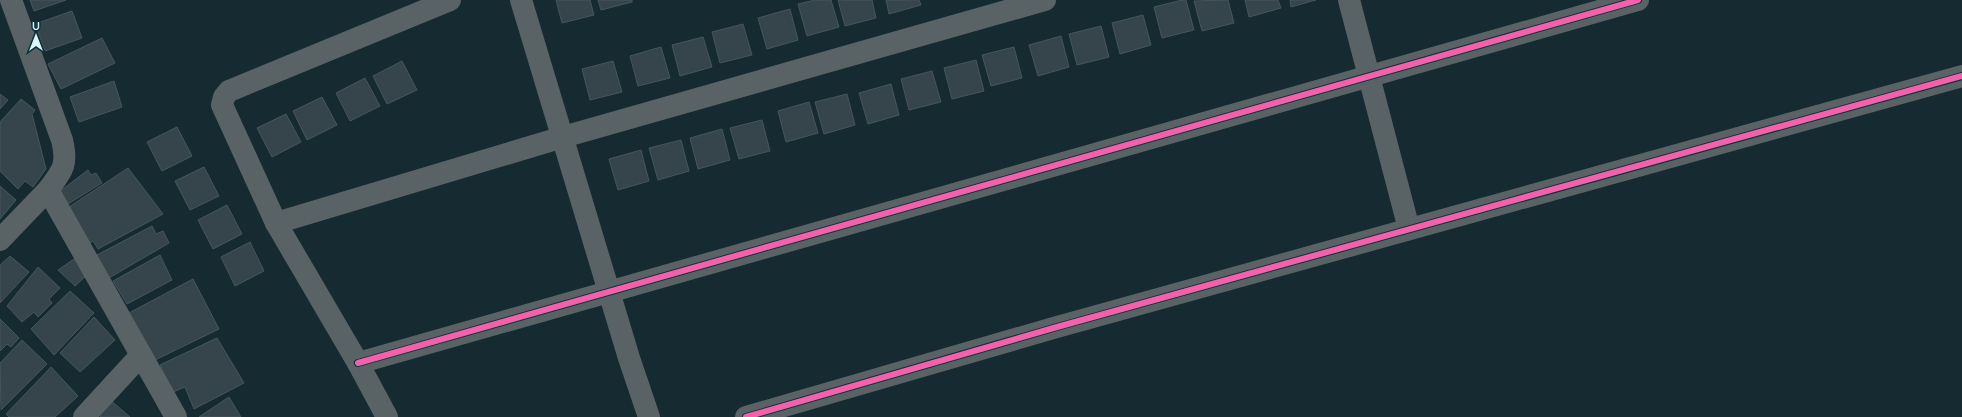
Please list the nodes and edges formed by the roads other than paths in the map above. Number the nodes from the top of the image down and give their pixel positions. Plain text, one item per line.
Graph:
1 (450, 0) edge
2 (521, 0) edge
3 (1045, 0) edge
4 (1349, 0) edge
5 (1638, 0) edge
6 (8, 11) edge
7 (1368, 76) junction
8 (1962, 76) edge
9 (563, 137) junction
10 (48, 190) junction
11 (276, 223) junction
12 (1409, 229) junction
13 (0, 240) edge
14 (609, 291) junction
15 (140, 355) junction
16 (358, 363) junction
17 (84, 417) edge
18 (176, 417) edge
19 (386, 417) edge
20 (649, 417) edge
21 (746, 417) edge

1 - 11 street
2 - 9 street
3 - 9 street
4 - 7 street
5 - 7 street
6 - 10 street
7 - 12 street
7 - 14 street
8 - 12 street
9 - 11 street
9 - 14 street
10 - 13 street
10 - 15 street
11 - 16 street
12 - 21 street
14 - 16 street
14 - 20 street
15 - 17 street
15 - 18 street
16 - 19 street

